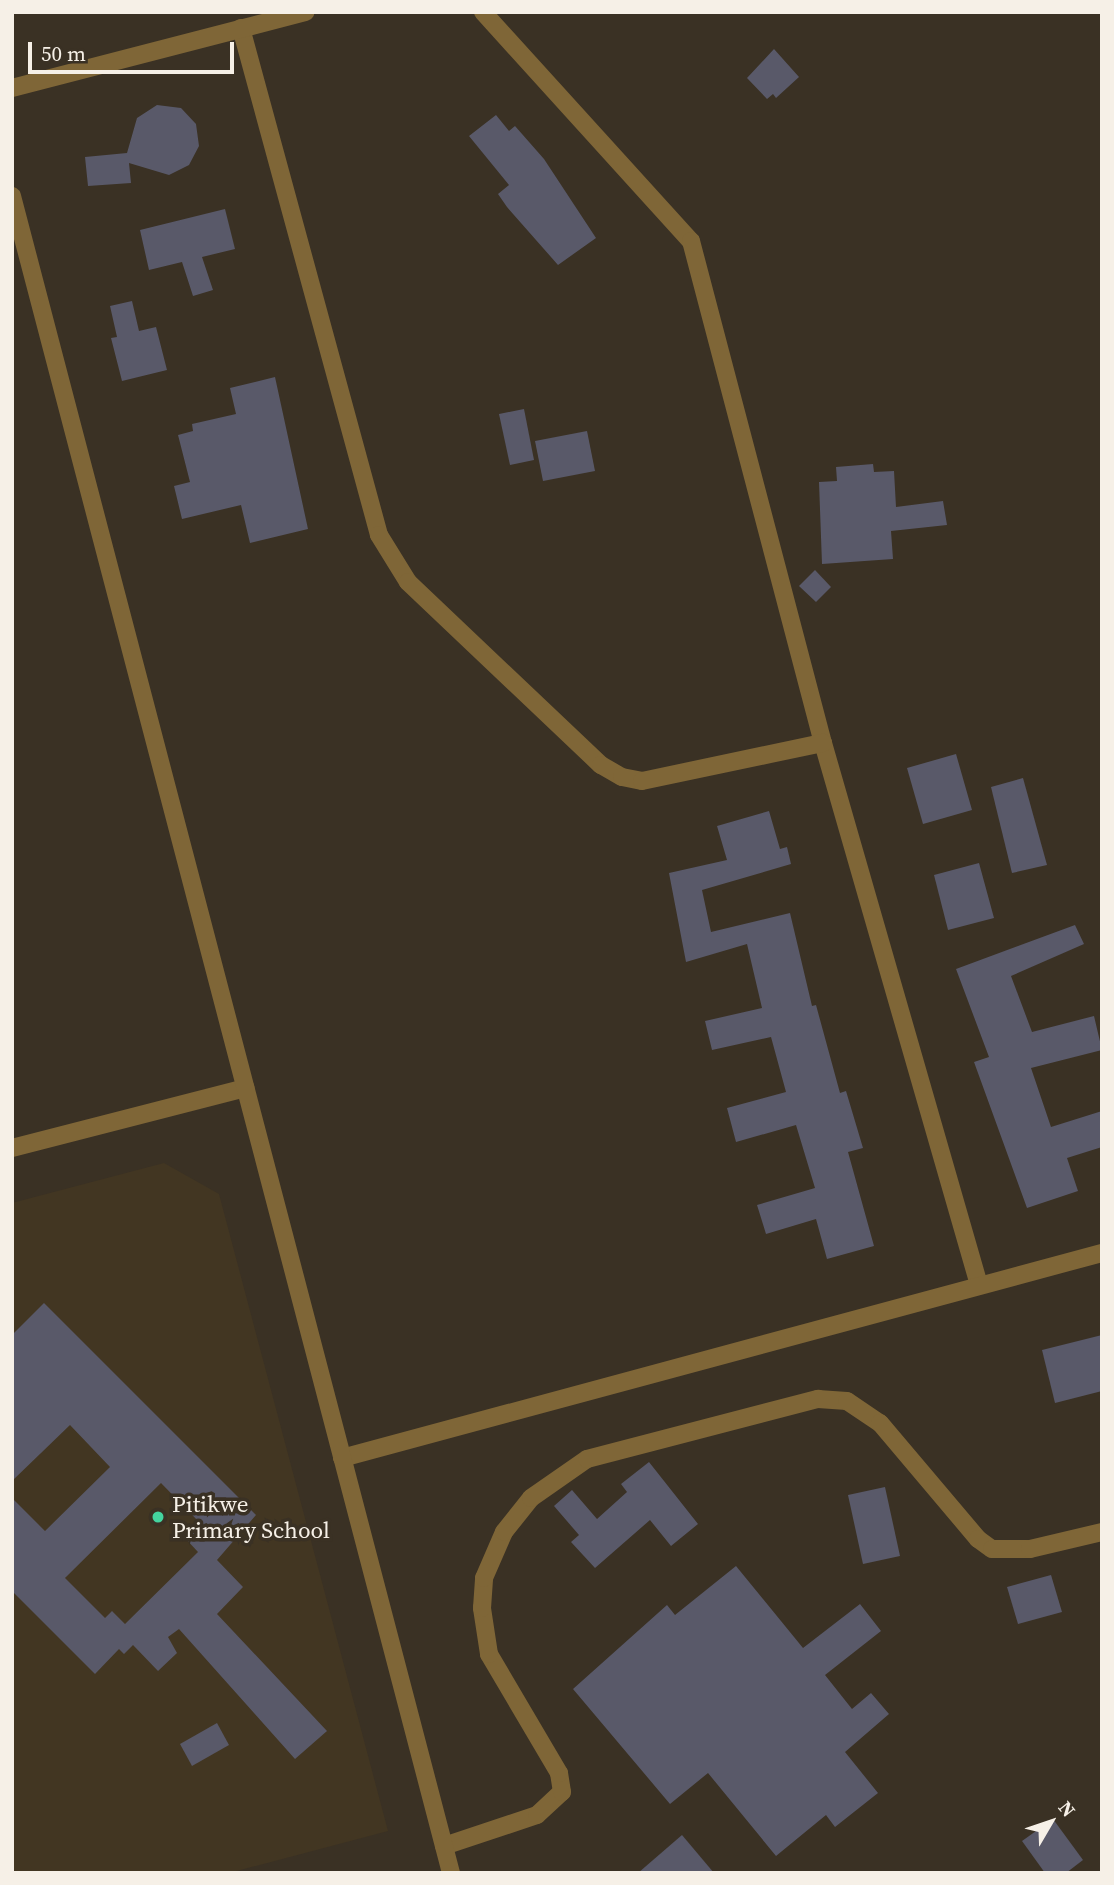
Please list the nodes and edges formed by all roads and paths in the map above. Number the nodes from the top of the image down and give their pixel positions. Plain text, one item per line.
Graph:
1 (305, 12) edge
2 (482, 12) edge
3 (241, 28) junction
4 (12, 88) edge
5 (12, 197) edge
6 (823, 743) junction
7 (245, 1088) junction
8 (12, 1148) edge
9 (1102, 1253) edge
10 (979, 1286) junction
11 (342, 1458) junction
12 (1102, 1532) edge
13 (444, 1846) junction
14 (451, 1873) edge

1 - 3 street
2 - 6 street
3 - 4 street
3 - 6 street
5 - 7 street
6 - 10 street
7 - 8 street
7 - 11 street
9 - 10 street
10 - 11 street
11 - 13 street
12 - 13 street
13 - 14 street

